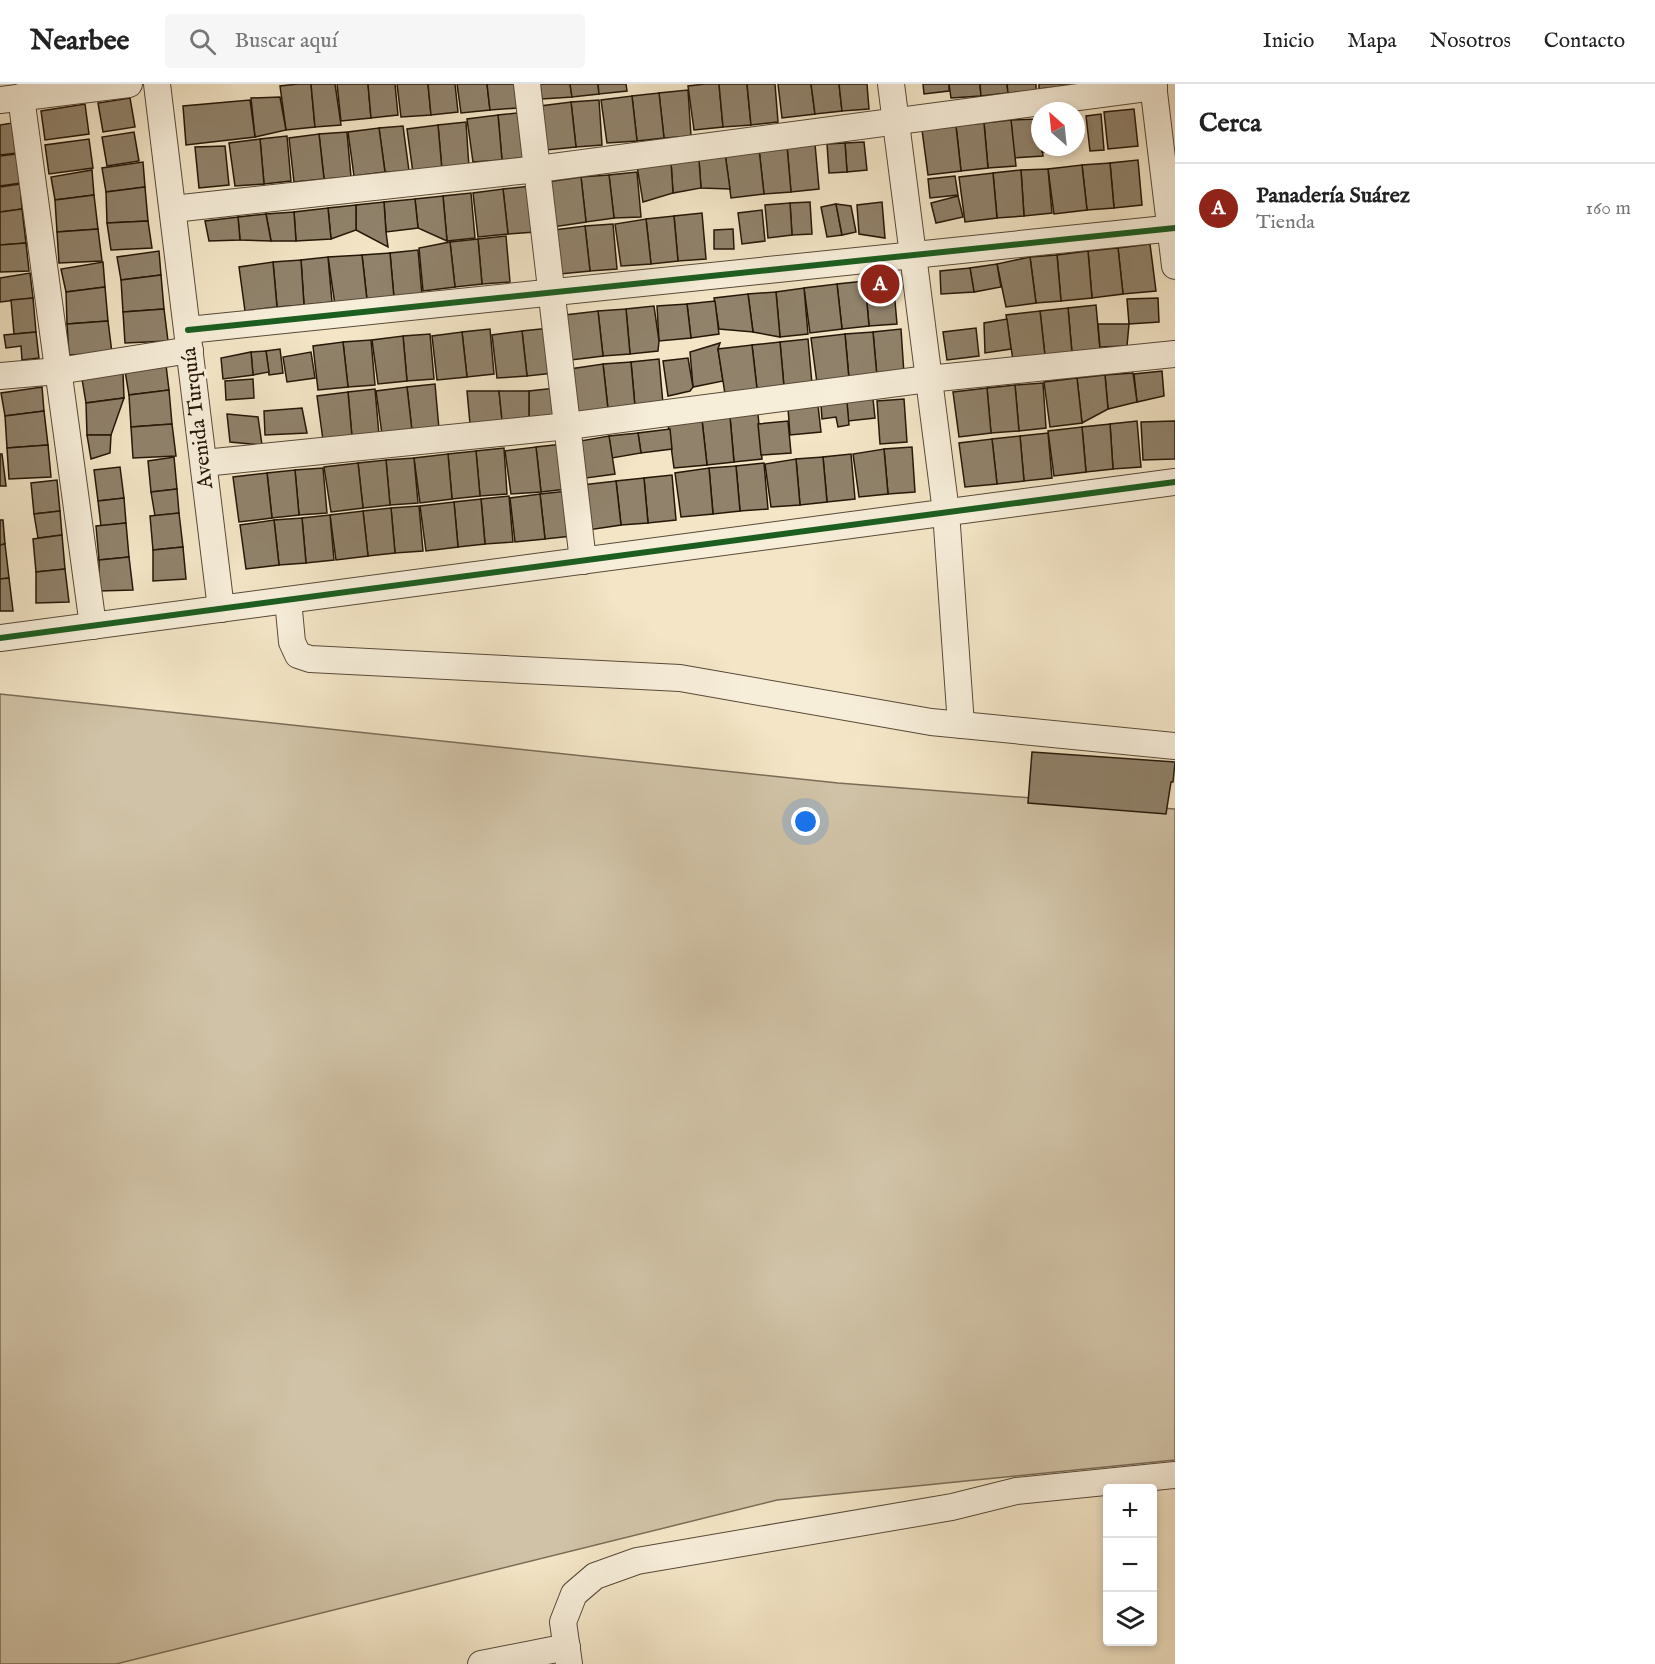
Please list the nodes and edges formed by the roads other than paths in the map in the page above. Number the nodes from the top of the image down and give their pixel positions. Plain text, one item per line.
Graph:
1 (129, 84) edge
2 (157, 84) edge
3 (527, 84) edge
4 (891, 84) edge
5 (1153, 85) edge
6 (10, 99) edge
7 (896, 121) junction
8 (538, 169) junction
9 (173, 209) junction
10 (1173, 228) edge
11 (913, 255) junction
12 (1175, 266) edge
13 (552, 292) junction
14 (189, 340) junction
15 (1175, 354) edge
16 (58, 370) junction
17 (0, 376) edge
18 (928, 379) junction
19 (568, 426) junction
20 (204, 463) junction
21 (1175, 482) edge
22 (946, 512) junction
23 (583, 561) junction
24 (288, 600) junction
25 (221, 609) junction
26 (93, 626) junction
27 (0, 638) edge
28 (962, 725) junction
29 (1175, 746) edge
30 (1175, 1475) edge
31 (568, 1656) edge
32 (481, 1664) edge

1 - 6 street
2 - 9 street, Avenida Turquía
3 - 8 street
4 - 7 street
5 - 7 street
5 - 10 street
6 - 16 street
7 - 8 street
7 - 11 street
8 - 9 street
8 - 13 street
9 - 14 street, Avenida Turquía
10 - 11 street
10 - 12 street
11 - 13 street
11 - 18 street
13 - 14 street
13 - 19 street
14 - 16 street
14 - 20 street, Avenida Turquía
15 - 18 street
16 - 17 street
16 - 26 street
18 - 19 street
18 - 22 street
19 - 20 street
19 - 23 street
20 - 25 street, Avenida Turquía
21 - 22 street
22 - 23 street
22 - 28 street
23 - 24 street
24 - 25 street
24 - 28 street
25 - 26 street
26 - 27 street
28 - 29 street
30 - 31 street
31 - 32 street

